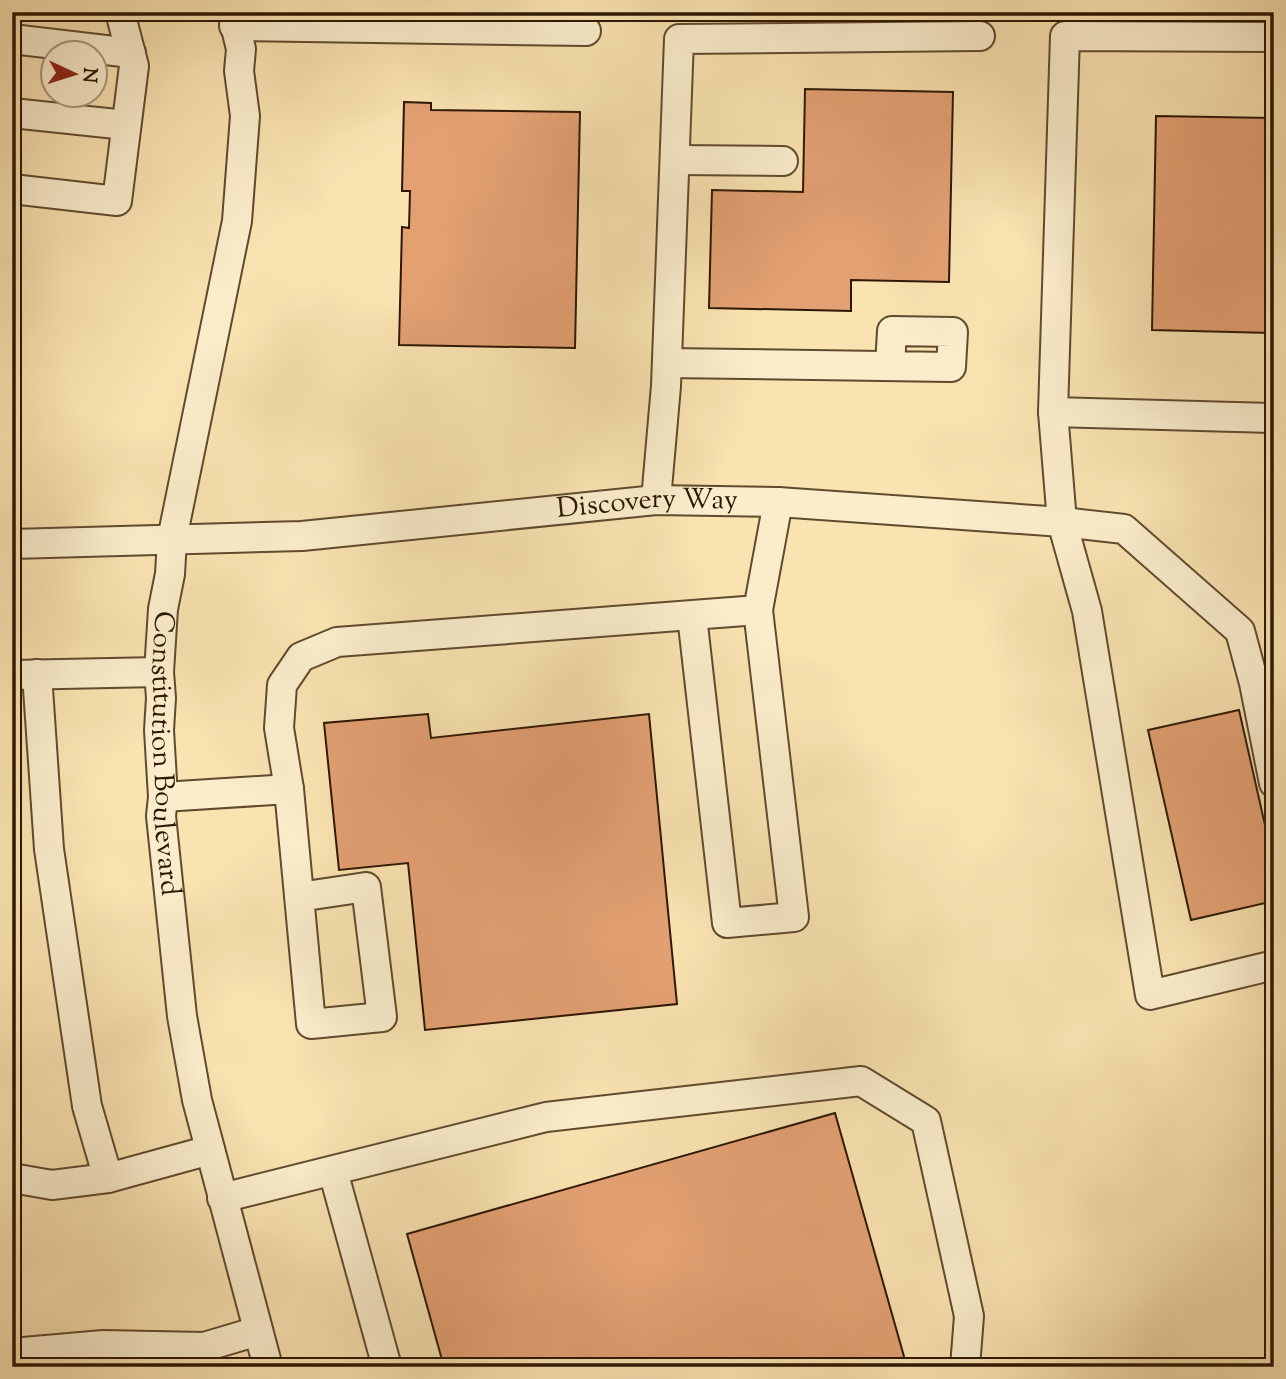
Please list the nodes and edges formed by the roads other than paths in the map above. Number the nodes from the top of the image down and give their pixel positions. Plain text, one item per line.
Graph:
1 (120, 12) edge
2 (233, 19) edge
3 (586, 32) dead end
4 (980, 36) dead end
5 (1274, 37) edge
6 (12, 39) edge
7 (131, 53) junction
8 (12, 113) edge
9 (126, 125) junction
10 (675, 160) junction
11 (783, 161) dead end
12 (12, 189) edge
13 (667, 362) junction
14 (890, 366) dead end
15 (1054, 412) junction
16 (1274, 418) edge
17 (656, 500) junction
18 (778, 502) junction
19 (1062, 522) junction
20 (172, 539) junction
21 (12, 544) edge
22 (758, 610) junction
23 (692, 615) junction
24 (159, 673) junction
25 (25, 674) edge
26 (1274, 783) edge
27 (289, 789) junction
28 (163, 797) junction
29 (299, 897) junction
30 (1274, 965) edge
31 (210, 1150) junction
32 (333, 1171) junction
33 (13, 1173) edge
34 (108, 1178) junction
35 (222, 1198) junction
36 (258, 1331) junction
37 (12, 1353) edge
38 (268, 1367) edge
39 (387, 1367) edge
40 (965, 1367) edge

1 - 7 street
2 - 3 street
2 - 20 street, Constitution Boulevard
4 - 10 street
5 - 15 street
6 - 7 street
7 - 9 street
8 - 9 street
9 - 12 street
10 - 11 street
10 - 13 street
13 - 14 street
13 - 17 street
15 - 16 street
15 - 19 street
17 - 18 street, Discovery Way
17 - 20 street, Discovery Way
18 - 19 street, Discovery Way
18 - 22 street
19 - 26 street, Discovery Way
19 - 30 street
20 - 21 street, Discovery Way
20 - 24 street, Constitution Boulevard
22 - 23 street
22 - 23 street
23 - 27 street
24 - 25 street
24 - 28 street, Constitution Boulevard
25 - 34 street
27 - 28 street
27 - 29 street
28 - 31 street, Constitution Boulevard
29 - 29 street
31 - 34 street
31 - 35 street, Constitution Boulevard
32 - 35 street
32 - 39 street
32 - 40 street
33 - 34 street
35 - 36 street, Constitution Boulevard
36 - 37 street
36 - 38 street, Constitution Boulevard

